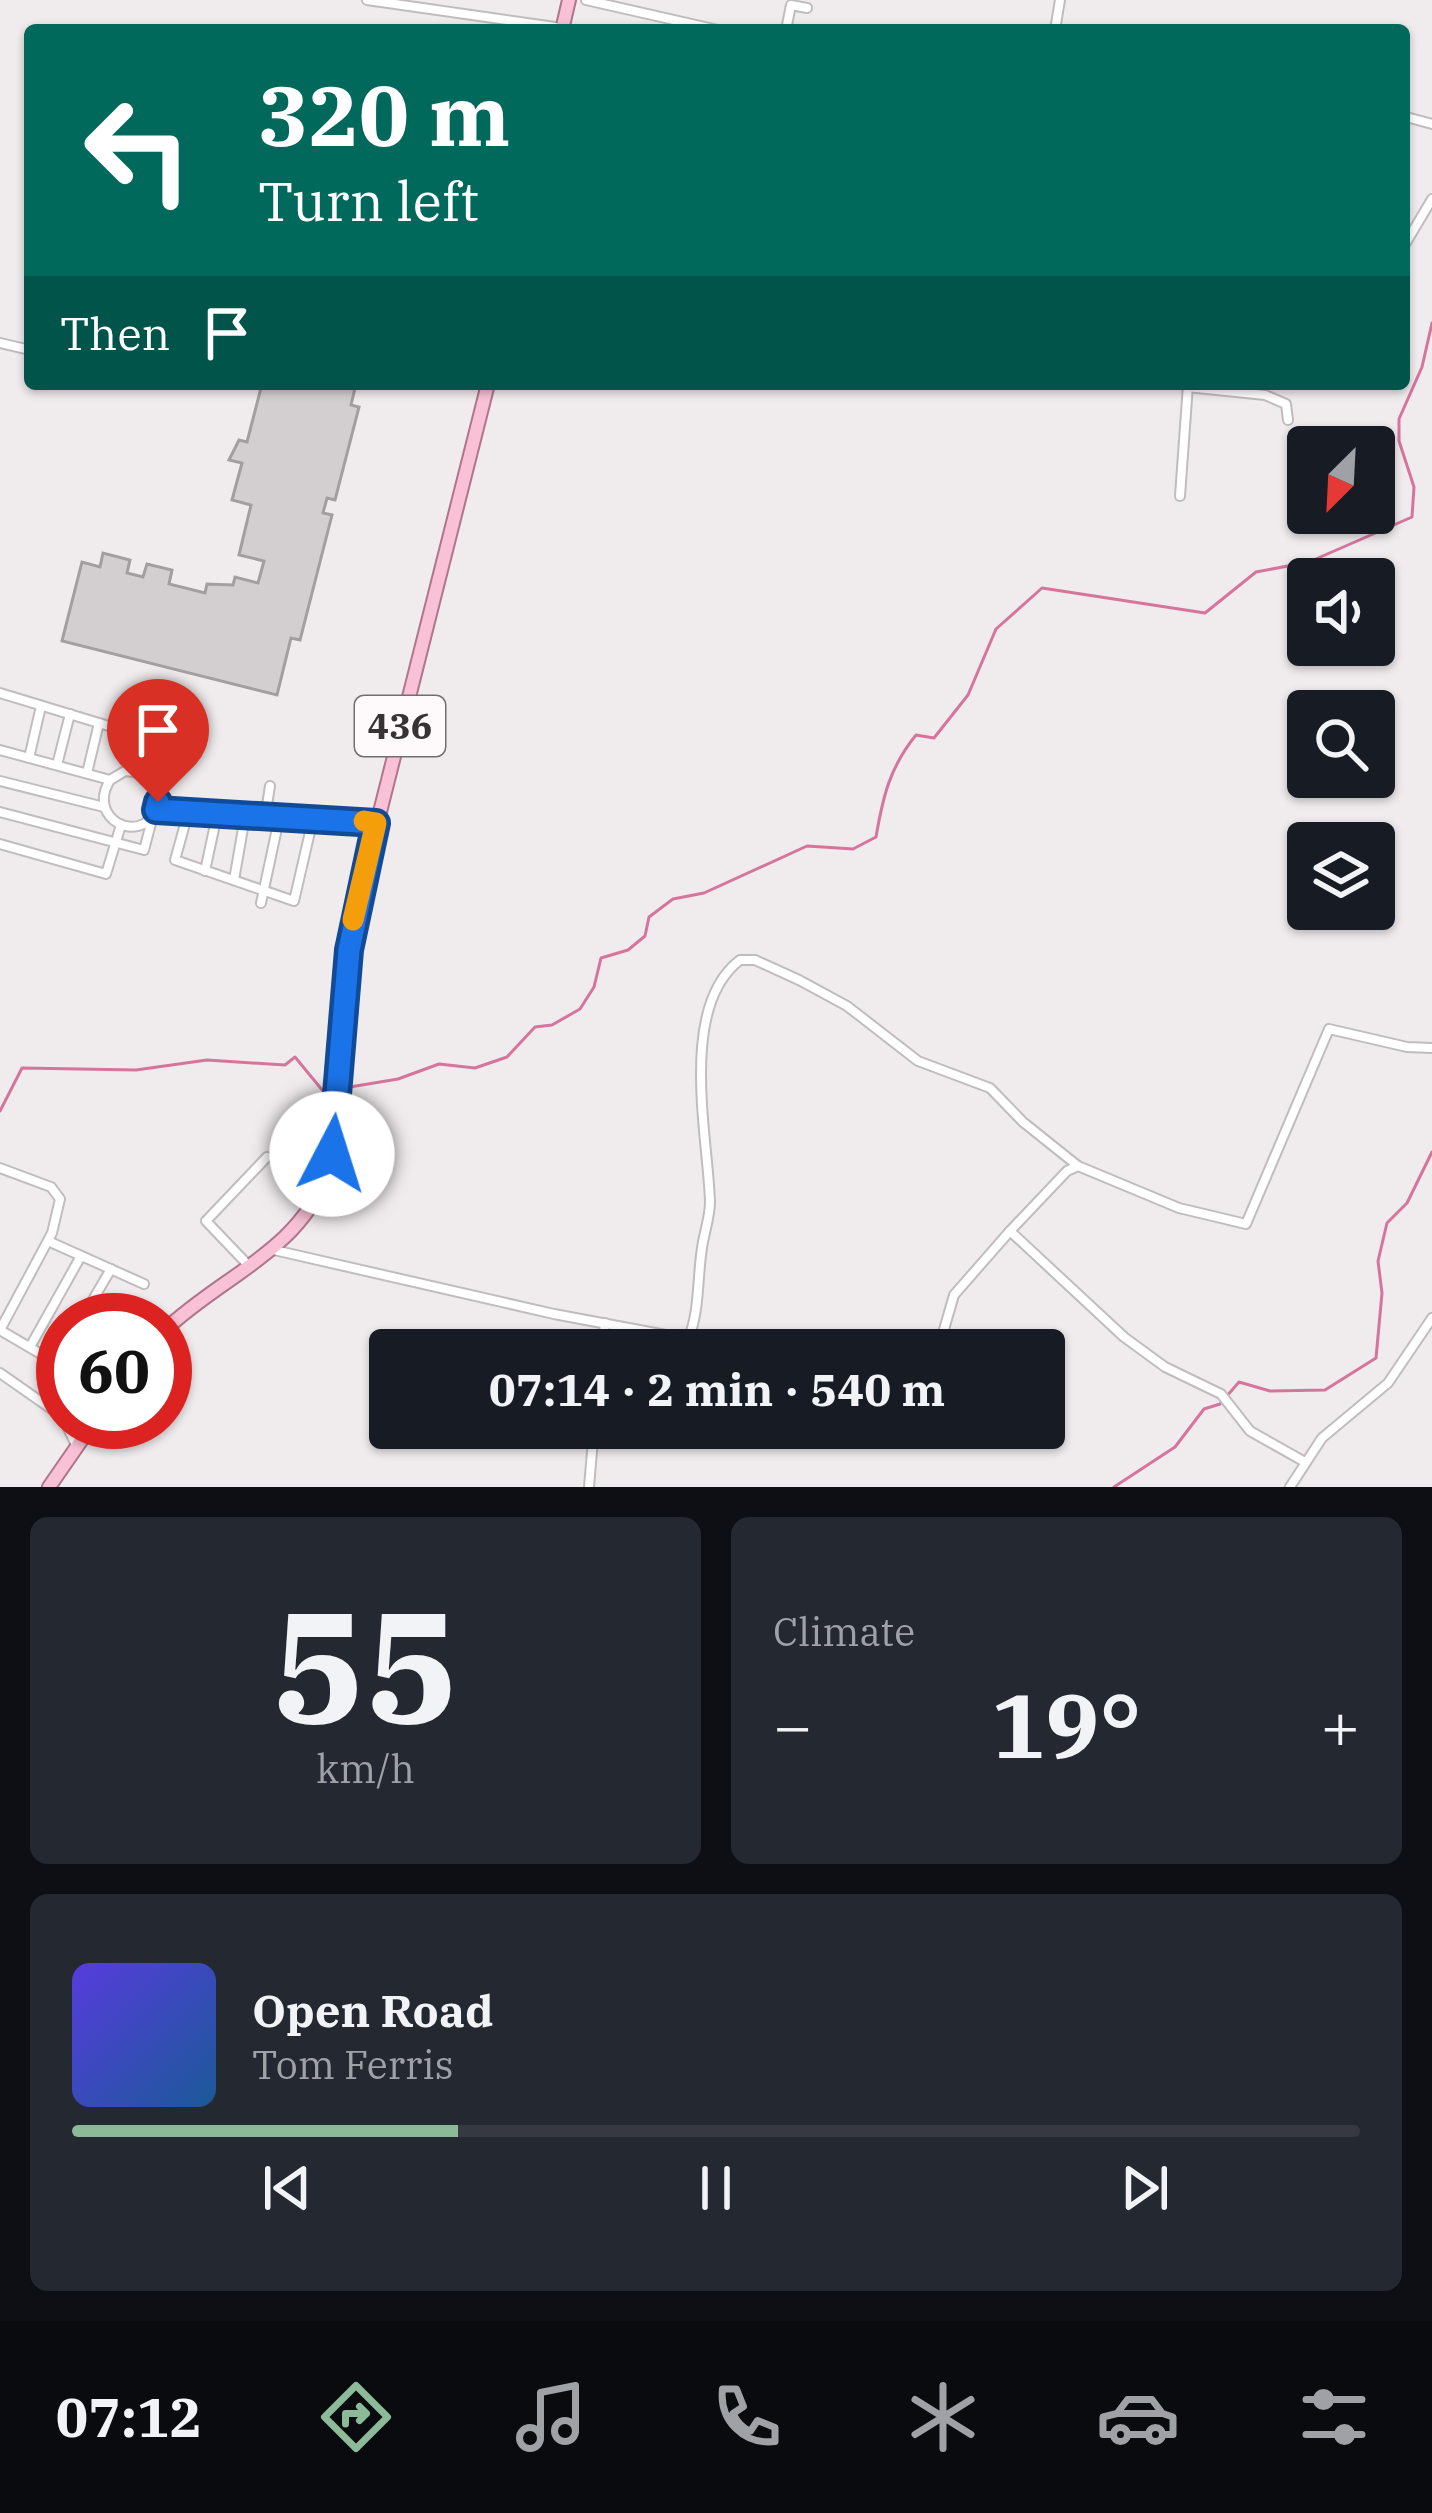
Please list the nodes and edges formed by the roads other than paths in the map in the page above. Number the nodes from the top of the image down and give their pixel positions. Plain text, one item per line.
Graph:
1 (367, 0) edge
2 (586, 0) edge
3 (807, 8) dead end
4 (528, 24) edge
5 (692, 24) edge
6 (787, 24) edge
7 (1410, 118) dead end
8 (1432, 124) edge
9 (1432, 199) edge
10 (1410, 236) edge
11 (486, 390) edge
12 (1188, 390) edge
13 (1222, 390) edge
14 (1288, 420) dead end
15 (1180, 496) dead end
16 (0, 693) edge
17 (41, 706) junction
18 (70, 714) junction
19 (99, 723) junction
20 (0, 750) edge
21 (29, 758) junction
22 (57, 765) junction
23 (87, 773) junction
24 (110, 780) junction
25 (0, 781) edge
26 (270, 786) dead end
27 (158, 794) junction
28 (104, 807) junction
29 (0, 812) edge
30 (154, 813) junction
31 (188, 813) junction
32 (217, 815) junction
33 (245, 817) junction
34 (266, 818) junction
35 (279, 820) junction
36 (311, 821) junction
37 (376, 824) junction
38 (121, 825) junction
39 (115, 843) junction
40 (0, 844) edge
41 (205, 871) junction
42 (234, 880) junction
43 (264, 891) junction
44 (261, 903) dead end
45 (1432, 1048) edge
46 (266, 1157) dead end
47 (1078, 1166) junction
48 (0, 1168) edge
49 (196, 1209) dead end
50 (206, 1221) junction
51 (1010, 1231) junction
52 (48, 1240) junction
53 (274, 1250) junction
54 (81, 1256) junction
55 (250, 1267) junction
56 (110, 1269) junction
57 (144, 1284) dead end
58 (96, 1293) edge
59 (192, 1307) edge
60 (1432, 1318) edge
61 (605, 1323) junction
62 (604, 1329) edge
63 (634, 1329) edge
64 (692, 1329) edge
65 (944, 1329) edge
66 (29, 1347) junction
67 (36, 1351) edge
68 (0, 1373) edge
69 (36, 1399) edge
70 (76, 1449) edge
71 (593, 1449) edge
72 (1305, 1462) junction
73 (49, 1487) edge
74 (589, 1487) edge
75 (1290, 1487) edge

1 - 4 street
2 - 5 street
3 - 6 street
7 - 8 street
9 - 10 street
11 - 37 main road, 436
12 - 15 street
13 - 14 street
16 - 17 street
17 - 18 street
17 - 21 street
18 - 19 street
18 - 22 street
19 - 23 street
19 - 27 street
20 - 21 street
21 - 22 street
22 - 23 street
23 - 24 street
24 - 27 street
24 - 28 street
25 - 28 street
26 - 34 street
27 - 30 street
28 - 38 street
29 - 39 street
30 - 31 street
30 - 38 street
30 - 39 street
31 - 32 street
31 - 41 street
32 - 33 street
32 - 41 street
33 - 34 street
33 - 42 street
34 - 35 street
35 - 36 street
35 - 43 street
36 - 37 street
36 - 43 street
37 - 53 main road, 436
38 - 39 street
39 - 40 street
41 - 42 street
42 - 43 street
43 - 44 street
45 - 47 street
46 - 50 street
47 - 51 street
47 - 64 street
48 - 52 street
49 - 50 street
50 - 55 street
51 - 65 street
51 - 72 street
52 - 54 street
52 - 66 street
53 - 55 main road, 436
53 - 61 street
54 - 56 street
54 - 66 street
55 - 59 main road, 436
56 - 57 street
56 - 58 street
60 - 72 street
61 - 62 street
61 - 63 street
66 - 67 street
68 - 69 street
70 - 73 main road
71 - 74 street
72 - 75 street

